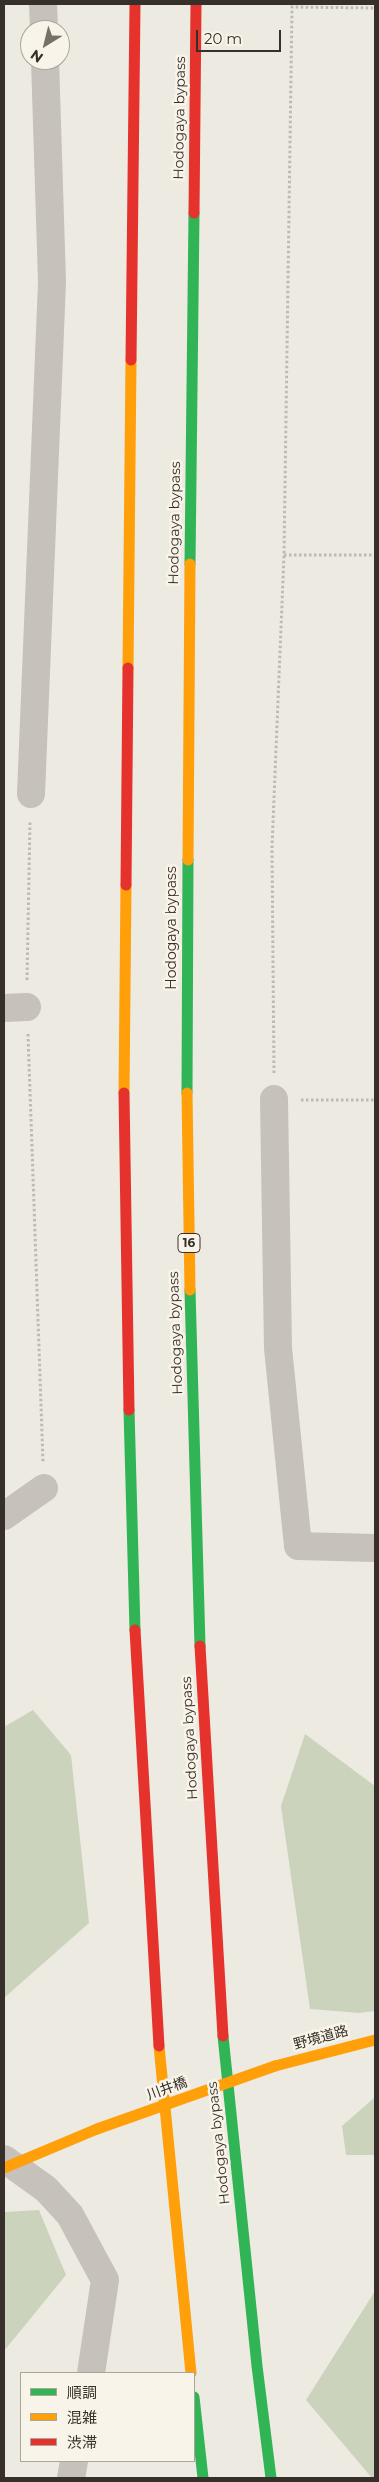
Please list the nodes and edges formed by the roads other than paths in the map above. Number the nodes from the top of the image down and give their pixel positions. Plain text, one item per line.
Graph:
1 (43, 4) edge
2 (135, 4) edge
3 (196, 4) edge
4 (44, 20) edge
5 (45, 70) edge
6 (31, 794) road end
7 (274, 1099) road end
8 (44, 1488) road end
9 (4, 1516) edge
10 (375, 1548) edge
11 (375, 2040) edge
12 (275, 2066) joint
13 (7, 2164) edge
14 (91, 2372) edge
15 (191, 2372) edge
16 (195, 2406) edge
17 (74, 2462) edge
18 (71, 2478) edge
19 (203, 2478) edge
20 (271, 2478) edge

1 - 4 street
2 - 15 main road
3 - 20 main road, Hodogaya bypass / 16
5 - 6 street
7 - 10 street
8 - 9 street
11 - 12 main road, 野境道路
12 - 13 main road, 川井橋, bridge
13 - 14 street
16 - 19 main road
17 - 18 street

